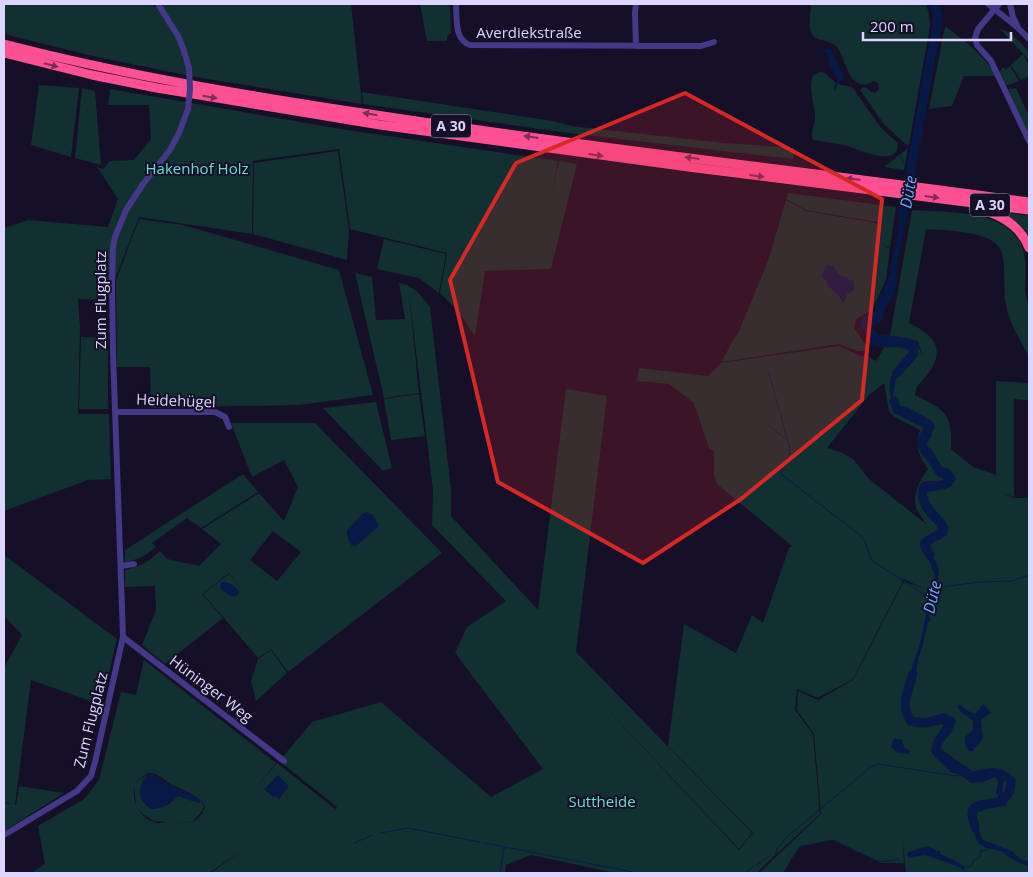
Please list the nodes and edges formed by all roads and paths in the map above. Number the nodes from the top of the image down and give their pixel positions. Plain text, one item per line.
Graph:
1 (158, 4) edge
2 (456, 4) edge
3 (631, 4) edge
4 (636, 4) edge
5 (988, 4) edge
6 (1010, 4) edge
7 (997, 6) edge
8 (634, 13) junction
9 (1017, 27) junction
10 (1029, 39) edge
11 (714, 42) dead end
12 (4, 44) edge
13 (636, 46) junction
14 (4, 53) edge
15 (1029, 141) edge
16 (901, 189) junction
17 (915, 191) junction
18 (951, 200) junction
19 (1029, 202) edge
20 (1029, 210) edge
21 (1029, 248) edge
22 (115, 412) junction
23 (229, 427) dead end
24 (134, 564) dead end
25 (121, 566) junction
26 (123, 638) junction
27 (284, 761) dead end
28 (4, 836) edge

1 - 22 street, Zum Flugplatz, bridge
2 - 13 street, Averdiekstraße
3 - 8 street
4 - 8 street
5 - 7 street
6 - 9 street
7 - 9 street
7 - 15 street
8 - 13 street
9 - 10 street
11 - 13 street, Averdiekstraße
16 -> 12 highway, A 30
14 -> 16 highway, A 30
16 - 17 highway, A 30
17 -> 18 highway, A 30
17 - 19 highway, A 30
18 - 20 highway, A 30
18 - 21 highway
22 - 23 street, Heidehügel
22 - 25 street, Zum Flugplatz
24 - 25 street
25 - 26 street, Zum Flugplatz
26 - 27 street, Hüninger Weg
26 - 28 street, Zum Flugplatz

